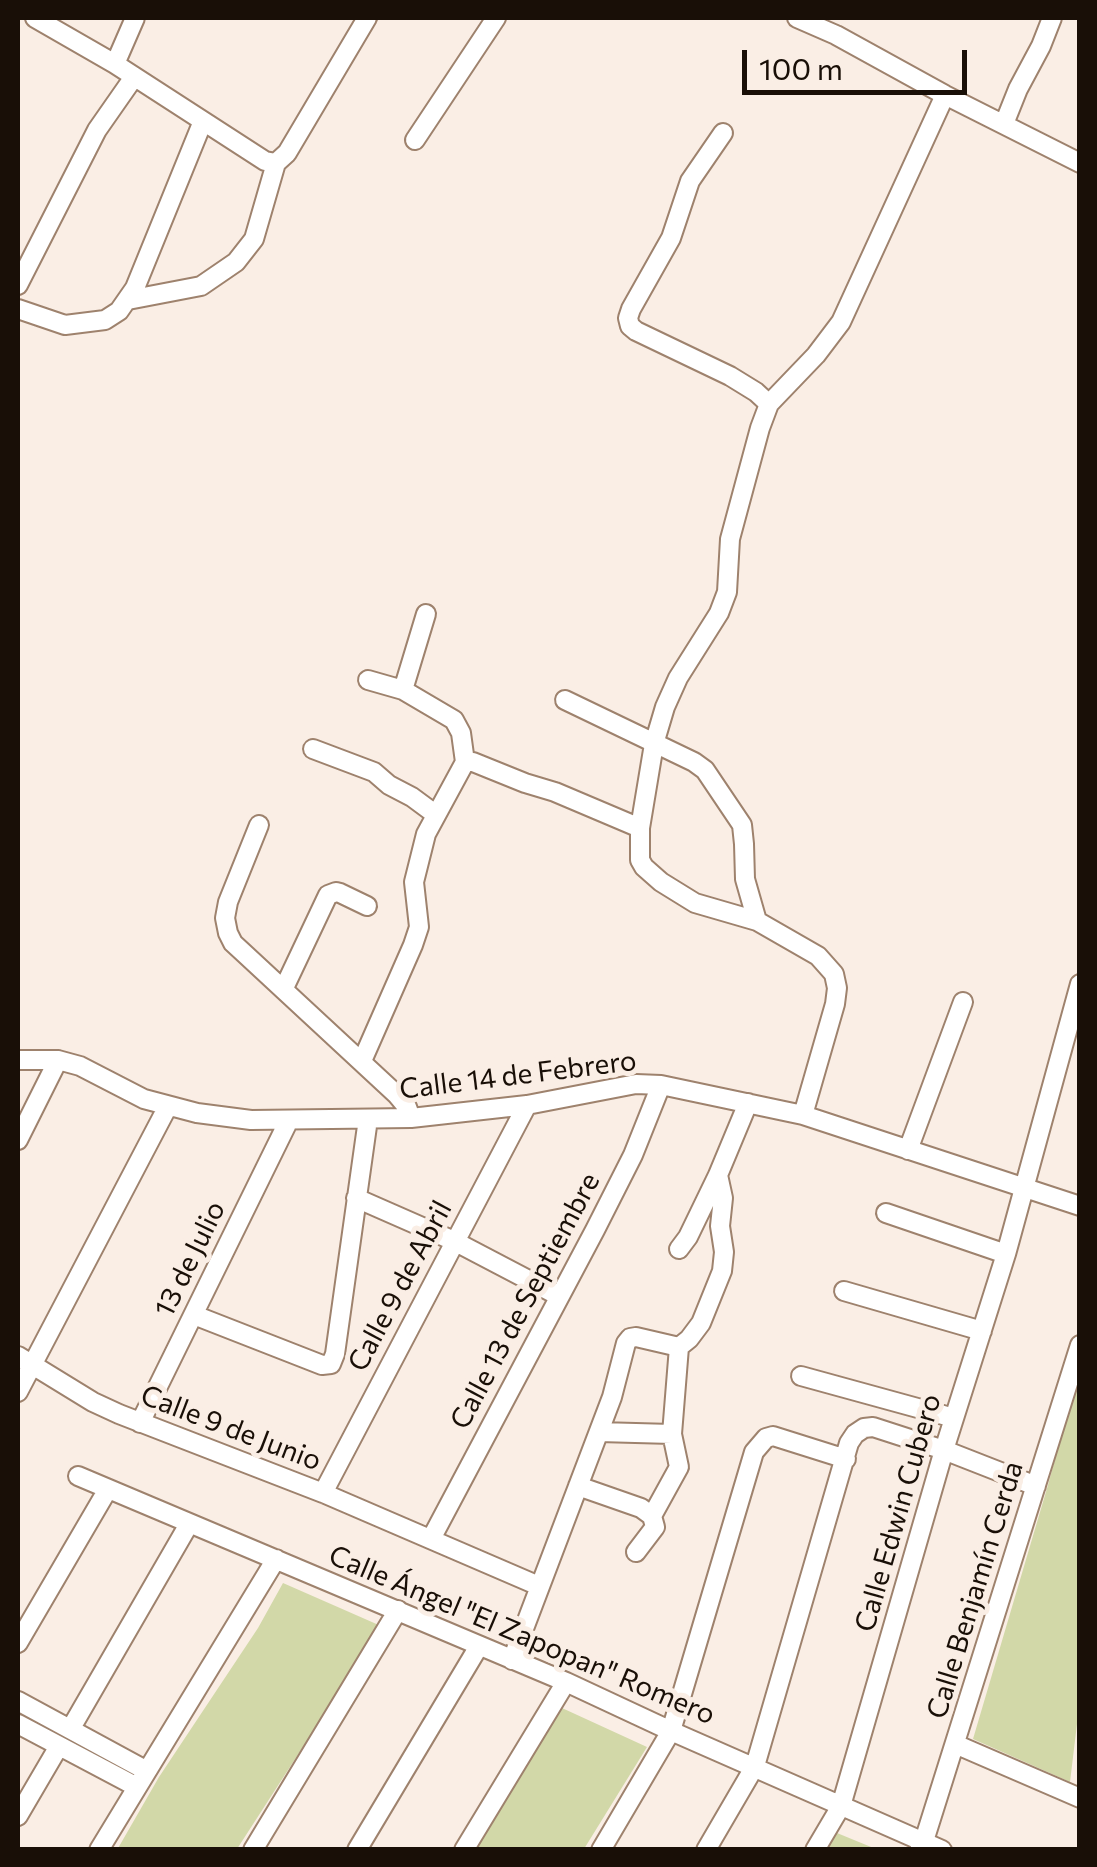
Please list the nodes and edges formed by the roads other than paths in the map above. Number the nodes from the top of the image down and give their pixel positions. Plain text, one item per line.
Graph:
1 (35, 18) edge
2 (135, 18) edge
3 (368, 18) edge
4 (496, 18) edge
5 (797, 18) edge
6 (1052, 18) edge
7 (838, 26) edge
8 (115, 64) junction
9 (134, 77) junction
10 (945, 95) junction
11 (203, 121) junction
12 (1004, 124) junction
13 (723, 133) dead end
14 (415, 140) dead end
15 (276, 163) junction
16 (1080, 163) edge
17 (18, 285) edge
18 (128, 300) junction
19 (18, 309) edge
20 (769, 404) junction
21 (426, 614) dead end
22 (368, 680) dead end
23 (403, 690) junction
24 (565, 700) dead end
25 (654, 744) junction
26 (313, 749) dead end
27 (465, 762) junction
28 (435, 814) junction
29 (259, 825) dead end
30 (640, 828) junction
31 (367, 906) dead end
32 (757, 922) junction
33 (1080, 984) edge
34 (284, 988) junction
35 (963, 1002) dead end
36 (18, 1060) edge
37 (58, 1060) junction
38 (362, 1061) junction
39 (661, 1086) junction
40 (748, 1104) junction
41 (168, 1106) junction
42 (527, 1106) junction
43 (803, 1115) junction
44 (411, 1118) junction
45 (289, 1120) junction
46 (368, 1120) junction
47 (18, 1140) edge
48 (908, 1150) junction
49 (718, 1176) junction
50 (1025, 1187) junction
51 (356, 1198) junction
52 (1080, 1206) edge
53 (886, 1214) dead end
54 (454, 1241) junction
55 (679, 1249) dead end
56 (1006, 1254) junction
57 (844, 1292) dead end
58 (558, 1296) junction
59 (194, 1315) junction
60 (982, 1331) junction
61 (1080, 1345) edge
62 (679, 1346) junction
63 (25, 1360) edge
64 (801, 1376) dead end
65 (18, 1392) edge
66 (954, 1418) junction
67 (140, 1423) junction
68 (599, 1432) junction
69 (672, 1434) junction
70 (944, 1450) junction
71 (846, 1459) junction
72 (78, 1476) dead end
73 (578, 1486) junction
74 (1036, 1486) junction
75 (108, 1489) junction
76 (323, 1493) junction
77 (652, 1516) junction
78 (190, 1524) junction
79 (431, 1539) junction
80 (636, 1552) dead end
81 (276, 1559) junction
82 (539, 1586) junction
83 (398, 1610) junction
84 (18, 1642) edge
85 (479, 1646) junction
86 (512, 1660) junction
87 (566, 1682) junction
88 (18, 1701) edge
89 (18, 1724) edge
90 (71, 1728) junction
91 (671, 1730) junction
92 (955, 1744) junction
93 (59, 1746) junction
94 (754, 1766) junction
95 (142, 1779) junction
96 (1080, 1798) edge
97 (841, 1806) junction
98 (18, 1816) edge
99 (922, 1845) edge
100 (253, 1849) edge
101 (100, 1850) edge
102 (357, 1850) edge
103 (464, 1850) edge
104 (601, 1850) edge
105 (706, 1850) edge
106 (815, 1850) edge
107 (942, 1850) edge

1 - 8 street
2 - 8 street
3 - 15 street
4 - 14 street
5 - 7 street
6 - 12 street
7 - 10 street
8 - 9 street
9 - 11 street
9 - 17 street
10 - 12 street
10 - 20 street
11 - 15 street
11 - 18 street
12 - 16 street
13 - 20 street
15 - 18 street
18 - 19 street
20 - 25 street
21 - 23 street
22 - 23 street
23 - 27 street
24 - 25 street
25 - 30 street
25 - 32 street
26 - 28 street
27 - 28 street
27 - 30 street
28 - 38 street
29 - 34 street
30 - 32 street
31 - 34 street
32 - 43 street
33 - 50 street, Calle Edwin Cubero
34 - 38 street
35 - 48 street
36 - 37 street, Calle 14 de Febrero
37 - 41 street, Calle 14 de Febrero
37 - 47 street
38 - 44 street
39 - 40 street, Calle 14 de Febrero
39 - 42 street, Calle 14 de Febrero
39 - 58 street, Calle 13 de Septiembre
40 - 43 street, Calle 14 de Febrero
40 - 49 street
41 - 45 street, Calle 14 de Febrero
41 - 63 street
42 - 44 street, Calle 14 de Febrero
42 - 54 street, Calle 9 de Abril
43 - 48 street, Calle 14 de Febrero
44 - 46 street, Calle 14 de Febrero
45 - 46 street, Calle 14 de Febrero
45 - 59 street, 13 de Julio
46 - 51 street
48 - 50 street, Calle 14 de Febrero
49 - 55 street
49 - 62 street
50 - 52 street, Calle 14 de Febrero
50 - 56 street, Calle Edwin Cubero
51 - 54 street
51 - 59 street
53 - 56 street
54 - 58 street
54 - 76 street, Calle 9 de Abril
56 - 60 street, Calle Edwin Cubero
57 - 60 street
58 - 79 street, Calle 13 de Septiembre
59 - 67 street, 13 de Julio
60 - 66 street, Calle Edwin Cubero
61 - 74 street, Calle Benjamín Cerda
62 - 68 street
62 - 69 street
63 - 65 street
63 - 67 street, Calle 9 de Junio
64 - 66 street
66 - 70 street, Calle Edwin Cubero
67 - 76 street, Calle 9 de Junio
68 - 69 street
68 - 73 street
69 - 77 street
70 - 71 street
70 - 74 street
70 - 97 street, Calle Edwin Cubero
71 - 91 street
71 - 94 street
72 - 75 street, Calle Ángel "El Zapopan" Romero
73 - 77 street
73 - 82 street
74 - 92 street, Calle Benjamín Cerda
75 - 78 street, Calle Ángel "El Zapopan" Romero
75 - 84 street
76 - 79 street, Calle 9 de Junio
77 - 80 street
78 - 81 street, Calle Ángel "El Zapopan" Romero
78 - 90 street
79 - 82 street, Calle 9 de Junio
81 - 83 street, Calle Ángel "El Zapopan" Romero
81 - 95 street
82 - 86 street
83 - 85 street, Calle Ángel "El Zapopan" Romero
83 - 100 street
85 - 86 street, Calle Ángel "El Zapopan" Romero
85 - 102 street
86 - 87 street, Calle Ángel "El Zapopan" Romero
87 - 91 street, Calle Ángel "El Zapopan" Romero
87 - 103 street
88 - 90 street
89 - 93 street
90 - 95 street
91 - 94 street, Calle Ángel "El Zapopan" Romero
91 - 104 street
92 - 96 street
92 - 99 street, Calle Benjamín Cerda
93 - 95 street
93 - 98 street
94 - 97 street, Calle Ángel "El Zapopan" Romero
94 - 105 street
95 - 101 street
97 - 99 street, Calle Ángel "El Zapopan" Romero
97 - 106 street, Calle Edwin Cubero
99 - 107 street, Calle Ángel "El Zapopan" Romero

